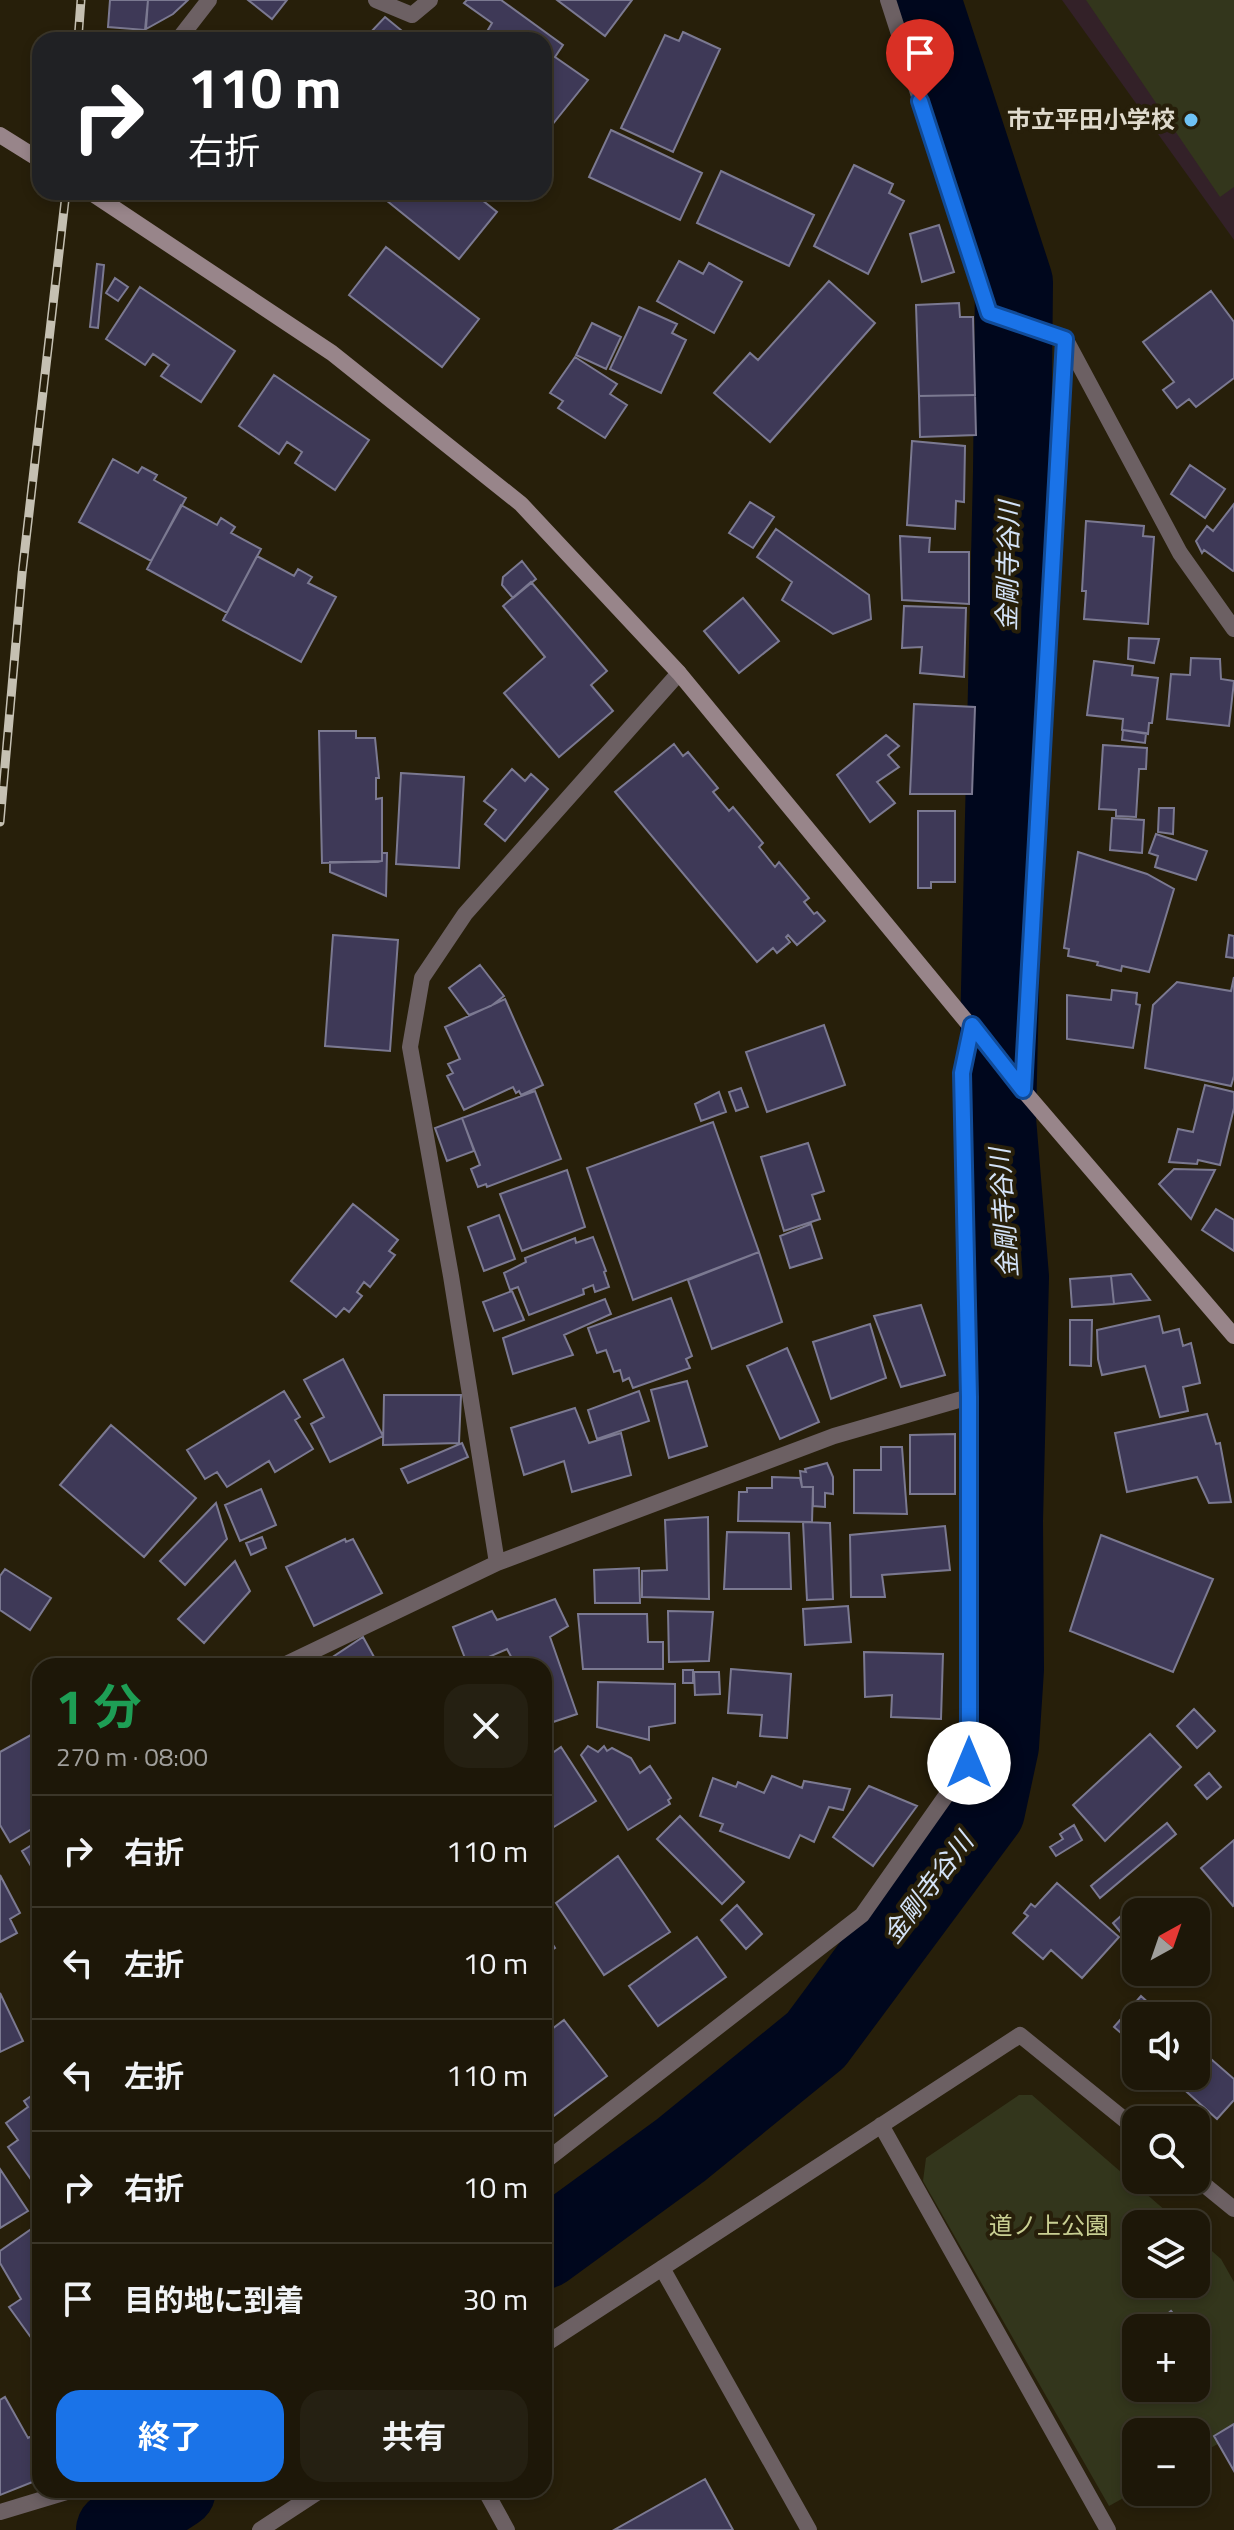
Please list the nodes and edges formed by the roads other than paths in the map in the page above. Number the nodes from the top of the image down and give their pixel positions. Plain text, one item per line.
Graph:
1 (209, 0) edge
2 (376, 0) edge
3 (430, 0) edge
4 (886, 3) edge
5 (184, 32) edge
6 (0, 135) edge
7 (32, 155) edge
8 (102, 200) edge
9 (1065, 339) junction
10 (1234, 629) edge
11 (679, 673) junction
12 (972, 1025) junction
13 (1023, 1090) junction
14 (1234, 1336) edge
15 (969, 1397) junction
16 (497, 1563) junction
17 (299, 1658) edge
18 (1122, 2118) edge
19 (881, 2125) junction
20 (552, 2156) edge
21 (1210, 2189) edge
22 (1234, 2209) edge
23 (662, 2268) junction
24 (552, 2340) edge
25 (46, 2498) edge
26 (309, 2498) edge
27 (489, 2498) edge
28 (0, 2512) edge
29 (260, 2530) edge
30 (507, 2530) edge
31 (809, 2530) edge
32 (1108, 2530) edge

1 - 5 street
2 - 3 street
4 - 9 street
6 - 7 street
8 - 11 street
9 - 10 street
9 - 13 street
11 - 12 street
11 - 16 street
12 - 13 street
12 - 15 street
13 - 14 street
15 - 16 street
15 - 20 street
16 - 17 street
18 - 19 street
19 - 23 street
19 - 32 street
21 - 22 street
23 - 24 street
23 - 31 street
25 - 28 street
26 - 29 street
27 - 30 street

